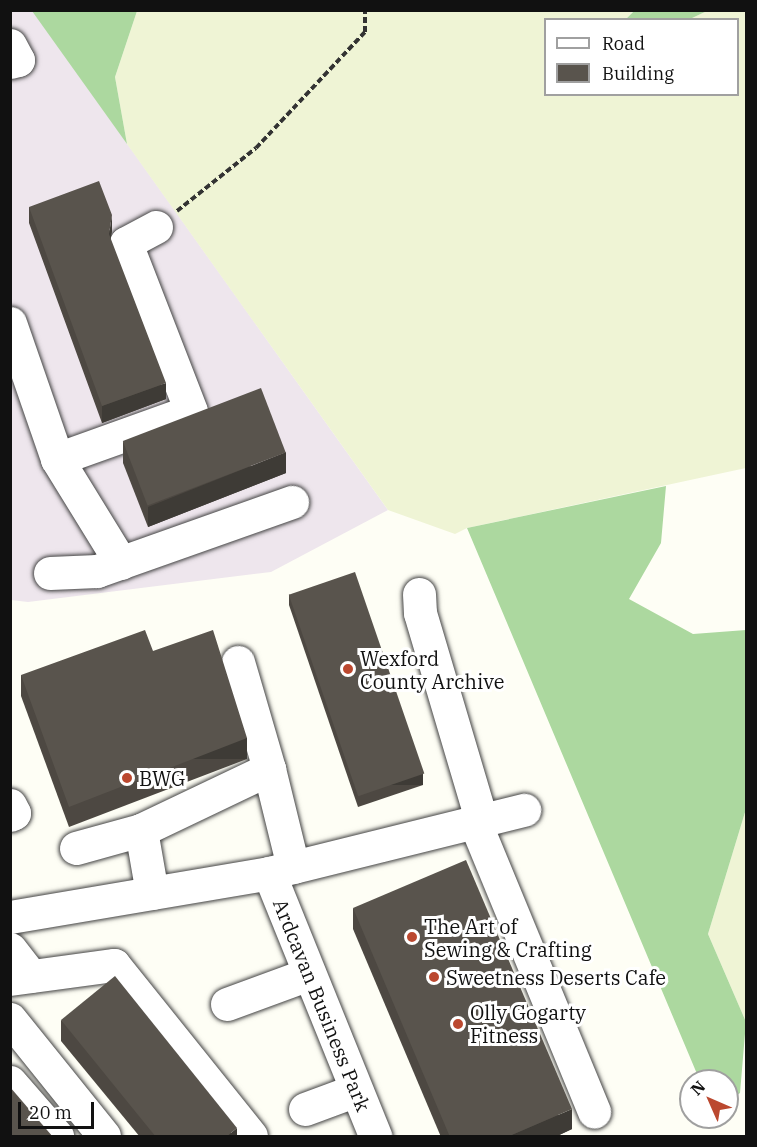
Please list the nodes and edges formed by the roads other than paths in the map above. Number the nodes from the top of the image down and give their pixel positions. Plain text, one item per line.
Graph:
1 (10, 45) edge
2 (10, 62) edge
3 (156, 227) road end
4 (10, 323) edge
5 (57, 459) junction
6 (292, 502) dead end
7 (122, 562) junction
8 (50, 573) dead end
9 (419, 594) dead end
10 (238, 662) dead end
11 (269, 769) junction
12 (10, 805) edge
13 (524, 810) dead end
14 (10, 815) edge
15 (476, 825) junction
16 (141, 830) junction
17 (76, 848) dead end
18 (281, 870) junction
19 (153, 893) junction
20 (10, 917) edge
21 (10, 950) edge
22 (309, 974) junction
23 (21, 977) edge
24 (227, 1004) dead end
25 (10, 1019) edge
26 (10, 1082) edge
27 (356, 1090) junction
28 (305, 1109) dead end
29 (594, 1112) dead end
30 (57, 1137) edge
31 (104, 1137) edge
32 (252, 1137) edge
33 (375, 1137) edge

1 - 2 street
3 - 5 street
4 - 5 street
5 - 7 street
6 - 7 street
7 - 8 street
9 - 15 street
10 - 11 street, Ardcavan Business Park
11 - 16 street
11 - 18 street, Ardcavan Business Park
12 - 14 street
13 - 15 street, Ardcavan Business Park
15 - 18 street, Ardcavan Business Park
15 - 29 street
16 - 17 street
16 - 19 street
18 - 19 street, Ardcavan Business Park
18 - 22 street, Ardcavan Business Park
19 - 20 street, Ardcavan Business Park
21 - 23 street
22 - 24 street
22 - 27 street, Ardcavan Business Park
23 - 32 street
25 - 31 street
26 - 30 street
27 - 28 street
27 - 33 street, Ardcavan Business Park

